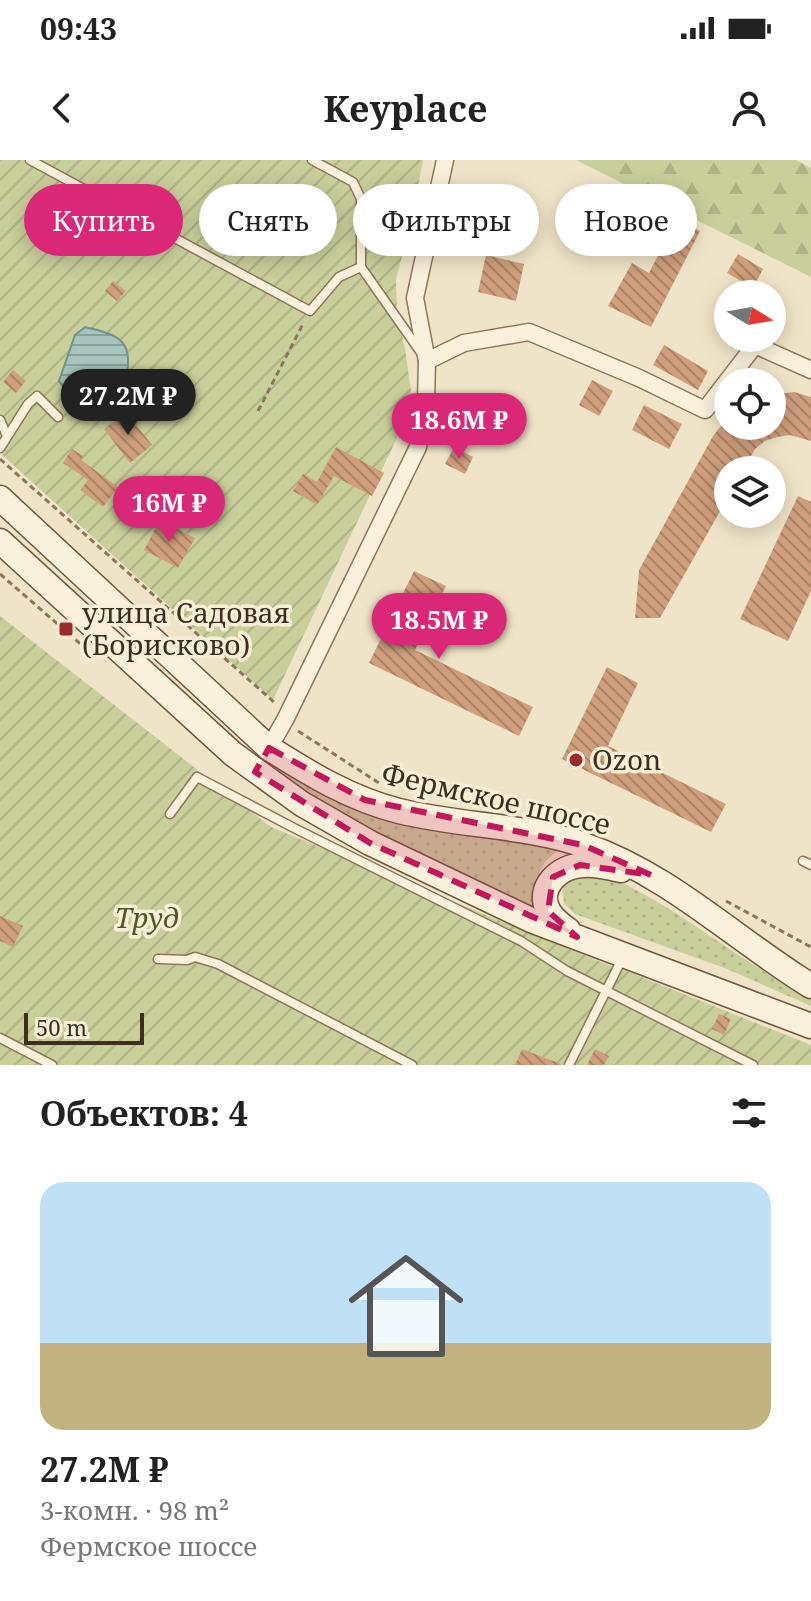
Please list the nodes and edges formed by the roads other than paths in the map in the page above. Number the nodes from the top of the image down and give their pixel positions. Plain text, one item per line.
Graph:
1 (30, 160) edge
2 (312, 160) edge
3 (445, 160) edge
4 (361, 267) junction
5 (427, 361) junction
6 (811, 370) edge
7 (58, 417) dead end
8 (0, 420) edge
9 (7, 436) junction
10 (0, 448) edge
11 (0, 498) edge
12 (0, 541) edge
13 (269, 748) junction
14 (255, 772) junction
15 (170, 814) dead end
16 (651, 875) junction
17 (577, 937) junction
18 (624, 955) junction
19 (158, 959) dead end
20 (811, 986) edge
21 (607, 990) junction
22 (811, 1026) edge
23 (0, 1038) edge
24 (52, 1065) edge
25 (412, 1065) edge
26 (569, 1065) edge
27 (753, 1065) edge

1 - 4 lane
2 - 4 lane
3 - 5 street
4 - 5 lane
5 - 6 street
5 - 13 street
7 - 9 lane
8 - 9 lane
9 - 10 lane
11 - 13 main road, Фермское шоссе
12 - 14 main road
13 - 14 main road
13 - 16 main road, Фермское шоссе
14 - 17 main road
15 - 21 lane
16 - 17 main road
16 - 20 main road, Фермское шоссе
17 - 18 main road
18 - 21 lane
18 - 22 main road
19 - 25 lane
21 - 26 lane
21 - 27 lane
23 - 24 lane

